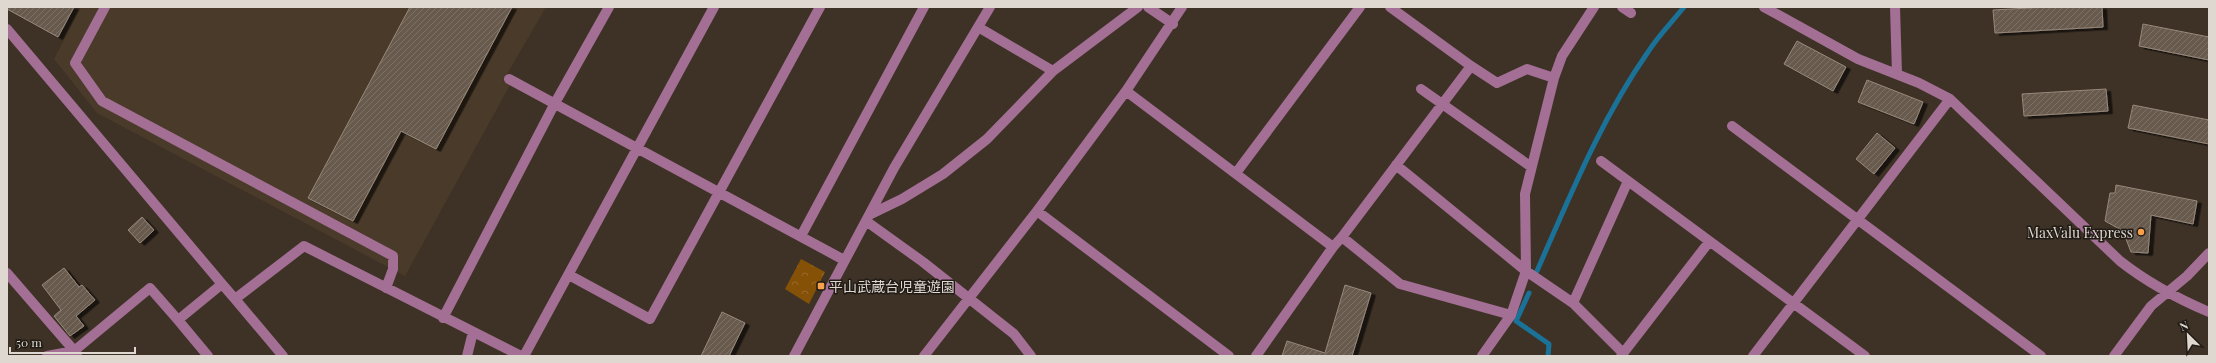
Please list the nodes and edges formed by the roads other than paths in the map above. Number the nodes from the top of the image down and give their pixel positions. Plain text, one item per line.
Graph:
1 (105, 7) edge
2 (609, 7) edge
3 (714, 7) edge
4 (820, 7) edge
5 (924, 7) edge
6 (990, 7) edge
7 (1138, 7) edge
8 (1148, 7) edge
9 (1182, 7) edge
10 (1360, 7) edge
11 (1390, 7) edge
12 (1594, 7) edge
13 (1622, 7) edge
14 (1764, 7) edge
15 (1895, 7) edge
16 (1631, 13) dead end
17 (1173, 24) junction
18 (978, 27) junction
19 (7, 29) edge
20 (1470, 66) junction
21 (1053, 71) junction
22 (1897, 74) junction
23 (1554, 78) junction
24 (510, 79) dead end
25 (1422, 89) dead end
26 (1126, 91) junction
27 (1950, 99) junction
28 (555, 103) junction
29 (1442, 104) junction
30 (1732, 126) dead end
31 (636, 146) junction
32 (1601, 161) dead end
33 (1396, 165) junction
34 (1530, 166) junction
35 (1236, 173) junction
36 (1628, 181) junction
37 (720, 192) junction
38 (1037, 211) junction
39 (868, 217) junction
40 (1857, 219) junction
41 (801, 236) junction
42 (1342, 237) junction
43 (1709, 242) junction
44 (1333, 246) junction
45 (2209, 253) edge
46 (844, 260) junction
47 (1526, 271) junction
48 (7, 273) edge
49 (569, 275) junction
50 (222, 284) junction
51 (386, 288) junction
52 (2165, 293) junction
53 (235, 299) junction
54 (970, 299) junction
55 (1793, 302) junction
56 (1573, 303) junction
57 (2209, 312) edge
58 (1511, 315) junction
59 (442, 318) junction
60 (178, 320) junction
61 (473, 332) junction
62 (76, 353) edge
63 (1622, 354) edge
64 (47, 356) edge
65 (208, 356) edge
66 (283, 356) edge
67 (467, 356) edge
68 (522, 356) edge
69 (794, 356) edge
70 (924, 356) edge
71 (1031, 356) edge
72 (1229, 356) edge
73 (1256, 356) edge
74 (1482, 356) edge
75 (1753, 356) edge
76 (1865, 356) edge
77 (2041, 356) edge
78 (2114, 356) edge

1 - 51 street
2 - 28 street
3 - 31 street
4 - 37 street
5 - 41 street
6 - 18 street
7 - 21 street
8 - 17 street
9 - 17 street
10 - 35 street
11 - 20 street
12 - 23 street
13 - 16 street
14 - 22 street
15 - 22 street
17 - 26 street
18 - 21 street
18 - 39 street
19 - 50 street
20 - 23 street
20 - 29 street
21 - 39 street
22 - 27 street
23 - 34 street
24 - 28 street
25 - 29 street
26 - 35 street
26 - 38 street
27 - 40 street
27 - 52 street
28 - 31 street
28 - 59 street
29 - 33 street
29 - 34 street
30 - 40 street
31 - 37 street
31 - 49 street
32 - 36 street
33 - 42 street
33 - 47 street
34 - 47 street
35 - 44 street
36 - 43 street
36 - 56 street
37 - 41 street
37 - 49 street
38 - 54 street
38 - 72 street
39 - 46 street
39 - 54 street
40 - 55 street
40 - 77 street
41 - 46 street
42 - 44 street
42 - 58 street
43 - 55 street
43 - 63 street
44 - 73 street
45 - 52 street
46 - 69 street
47 - 56 street
47 - 58 street
48 - 62 street
49 - 68 street
50 - 53 street
50 - 60 street
51 - 53 street
51 - 59 street
52 - 57 street
52 - 78 street
53 - 66 street
54 - 70 street
54 - 71 street
55 - 75 street
55 - 76 street
56 - 63 street
58 - 74 street
59 - 61 street
60 - 62 street
60 - 65 street
61 - 67 street
61 - 68 street
62 - 64 street

